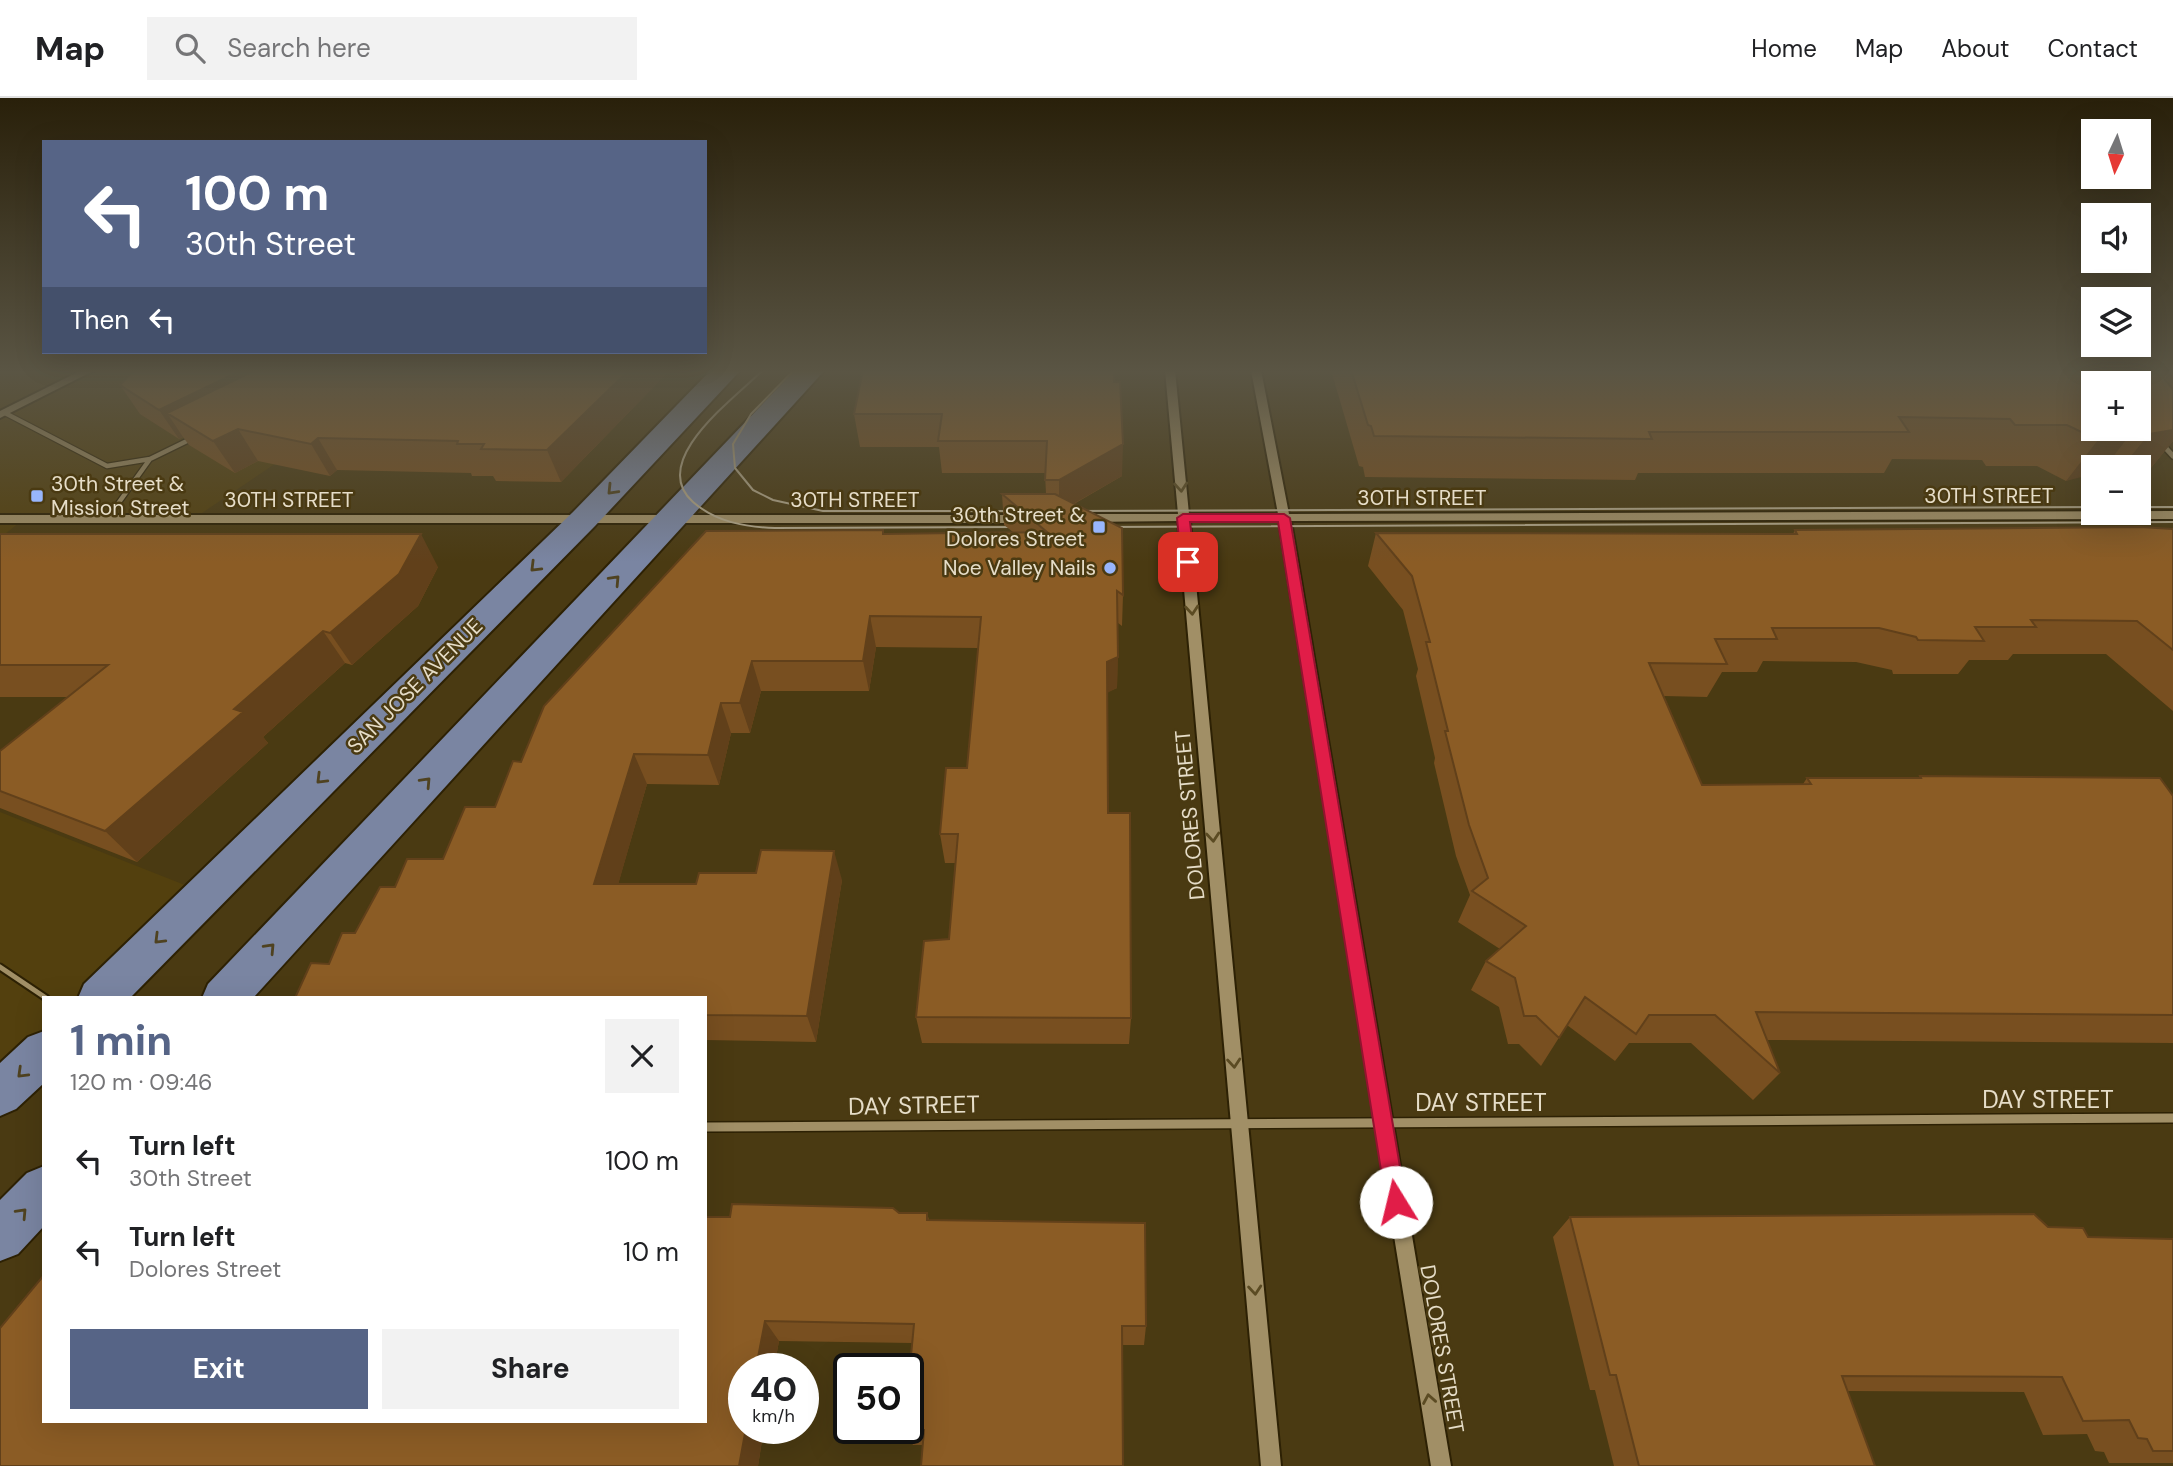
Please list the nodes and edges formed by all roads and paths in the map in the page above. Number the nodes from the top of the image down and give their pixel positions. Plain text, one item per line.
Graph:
1 (43, 434) edge
2 (666, 434) edge
3 (751, 434) edge
4 (1176, 434) edge
5 (1268, 434) edge
6 (200, 435) edge
7 (2156, 438) edge
8 (2173, 456) edge
9 (150, 459) junction
10 (2173, 515) edge
11 (1183, 518) junction
12 (1284, 518) junction
13 (0, 519) edge
14 (107, 519) junction
15 (584, 519) junction
16 (1031, 519) edge
17 (1072, 519) edge
18 (670, 520) junction
19 (0, 967) edge
20 (43, 996) edge
21 (102, 996) edge
22 (225, 996) edge
23 (42, 1054) edge
24 (0, 1094) edge
25 (2173, 1118) edge
26 (1239, 1122) junction
27 (1383, 1122) junction
28 (707, 1127) edge
29 (42, 1191) edge
30 (0, 1236) edge
31 (1271, 1466) edge
32 (1441, 1466) edge

1 - 9 lane
2 -> 15 main road, SAN JOSE AVENUE
3 - 18 main road
4 -> 11 main road, DOLORES STREET
5 - 12 main road, DOLORES STREET
6 - 9 lane
7 - 8 street
9 - 14 lane
10 - 12 main road, 30TH STREET
11 - 12 main road, 30TH STREET
11 - 17 main road, 30TH STREET
11 -> 26 main road, DOLORES STREET
12 - 27 main road, DOLORES STREET
13 - 14 main road, 30TH STREET
14 - 15 main road, 30TH STREET
15 - 18 main road, 30TH STREET
15 -> 21 main road, SAN JOSE AVENUE
16 - 18 main road, 30TH STREET
22 -> 18 main road
19 - 20 lane
23 -> 24 main road
25 - 27 street, DAY STREET
26 - 27 street, DAY STREET
26 - 28 street, DAY STREET
26 -> 31 main road, DOLORES STREET
32 -> 27 main road, DOLORES STREET
30 -> 29 main road

